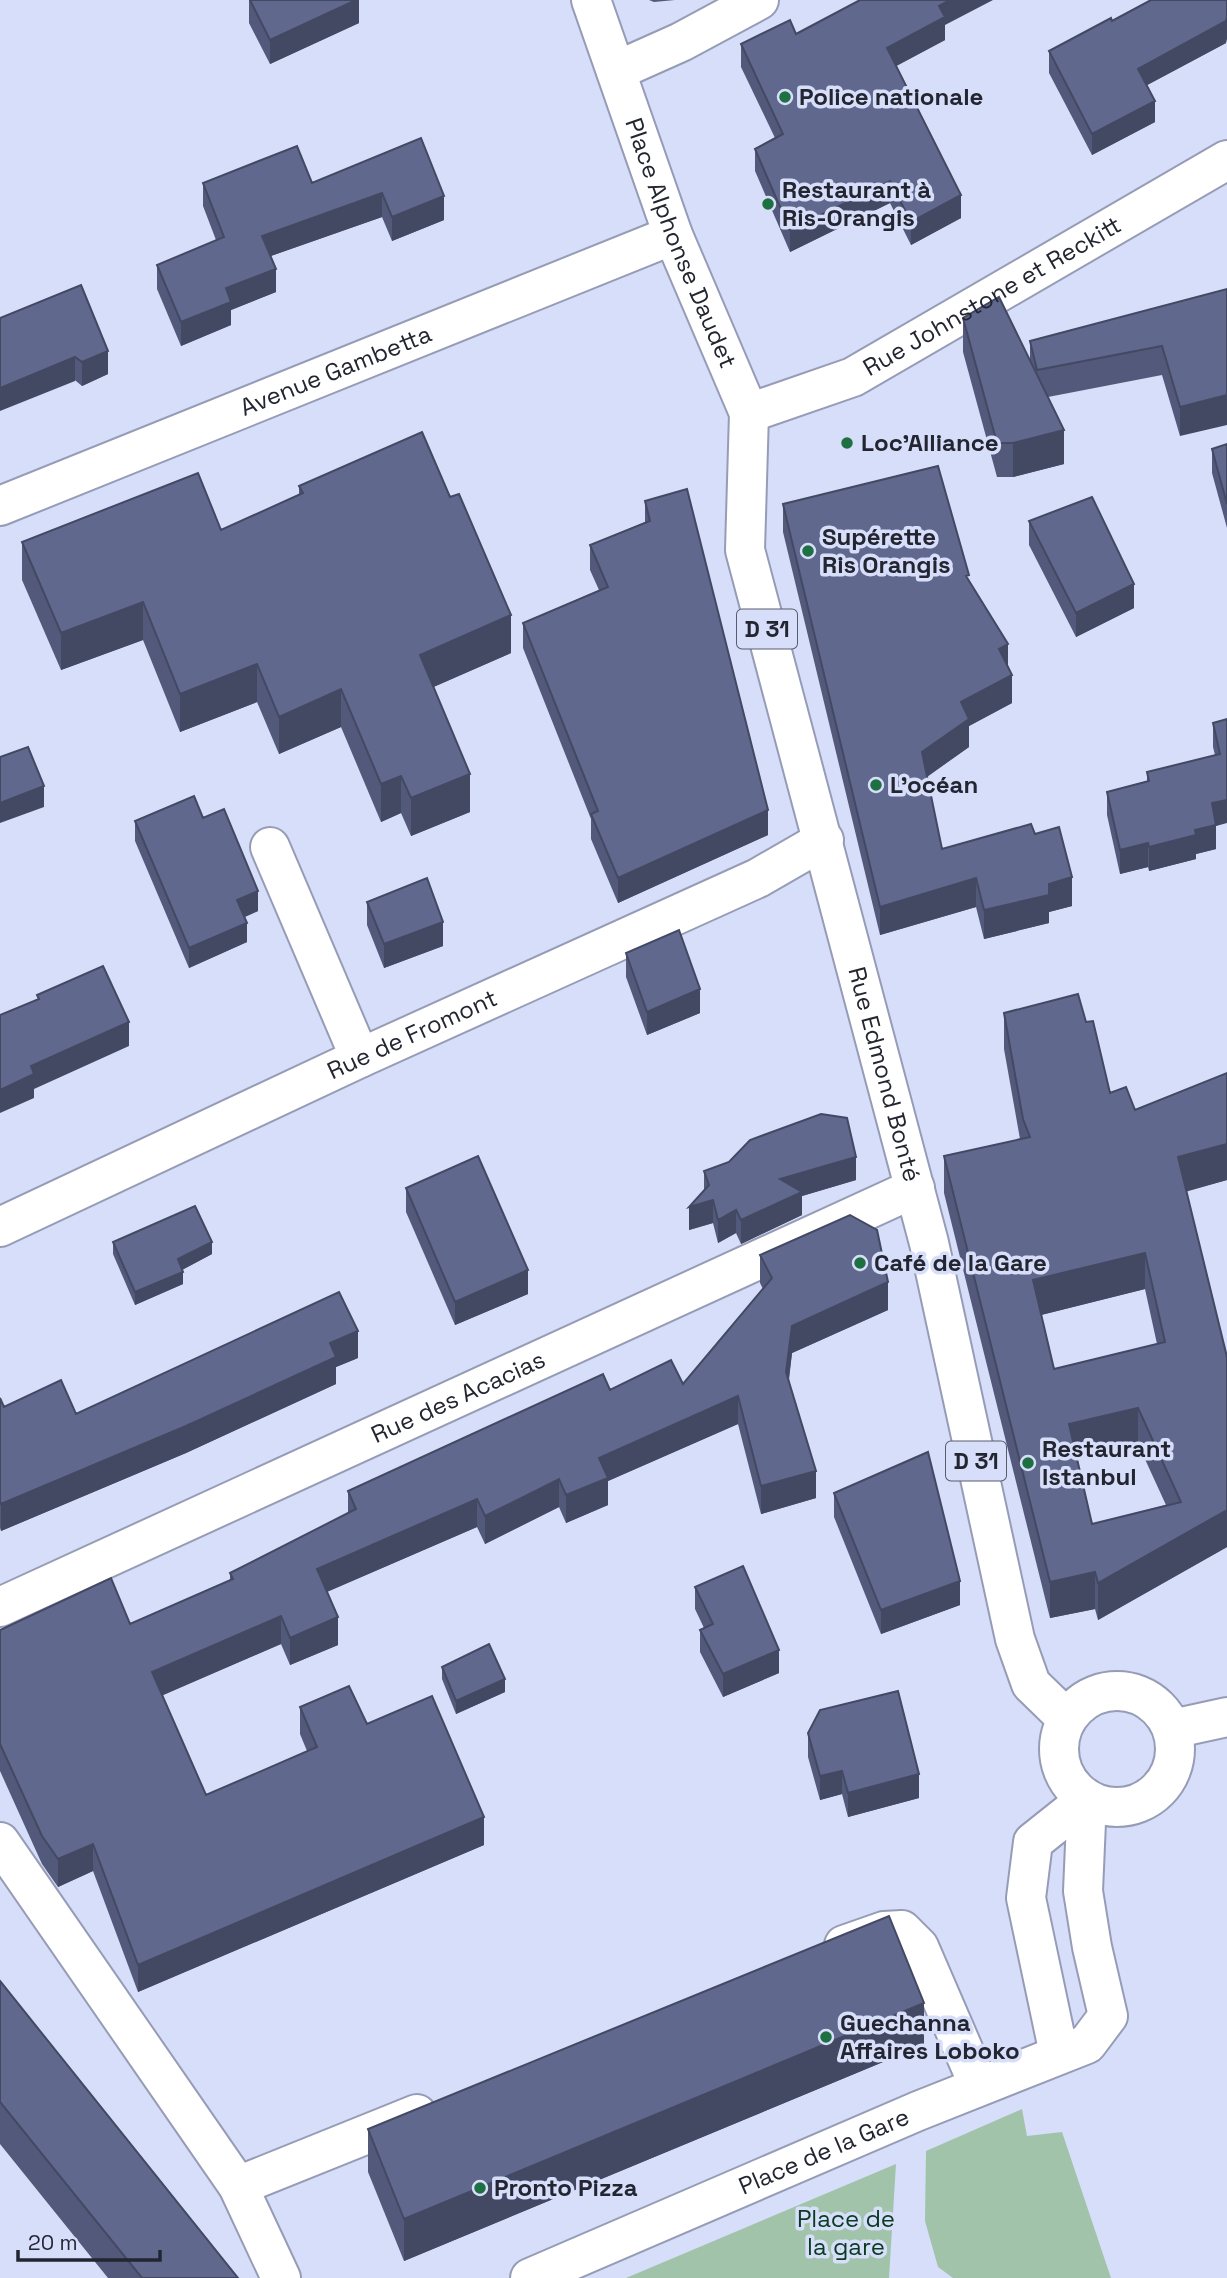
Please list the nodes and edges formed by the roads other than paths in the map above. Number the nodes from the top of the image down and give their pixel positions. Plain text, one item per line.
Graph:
1 (591, 0) edge
2 (759, 0) edge
3 (616, 71) junction
4 (1227, 160) edge
5 (673, 235) junction
6 (749, 413) junction
7 (0, 506) edge
8 (824, 840) junction
9 (270, 847) dead end
10 (360, 1058) junction
11 (915, 1188) junction
12 (0, 1227) edge
13 (0, 1606) edge
14 (1227, 1717) edge
15 (1067, 1719) junction
16 (1172, 1729) junction
17 (1087, 1799) junction
18 (0, 1843) edge
19 (811, 1958) edge
20 (1059, 2054) junction
21 (979, 2086) junction
22 (450, 2101) edge
23 (238, 2186) junction
24 (281, 2278) edge
25 (530, 2278) edge

1 - 3 street, D 31
2 - 3 street
3 - 5 street, Place Alphonse Daudet / D 31
4 - 6 street, Rue Johnstone et Reckitt
5 - 6 street, Place Alphonse Daudet / D 31
5 - 7 street, Avenue Gambetta
6 - 8 street, Rue Edmond Bonté / D 31
8 - 10 street, Rue de Fromont
8 - 11 street, Rue Edmond Bonté / D 31
9 - 10 street
10 - 12 street, Rue de Fromont
11 - 13 street, Rue des Acacias
11 - 15 street, Rue Edmond Bonté / D 31
14 - 16 street
15 - 16 street
15 - 17 street
16 - 17 street
17 - 20 street, Place de la Gare
17 - 20 street
18 - 23 street
19 - 21 street
20 - 21 street, Place de la Gare
21 - 25 street, Place de la Gare
22 - 23 street
23 - 24 street

